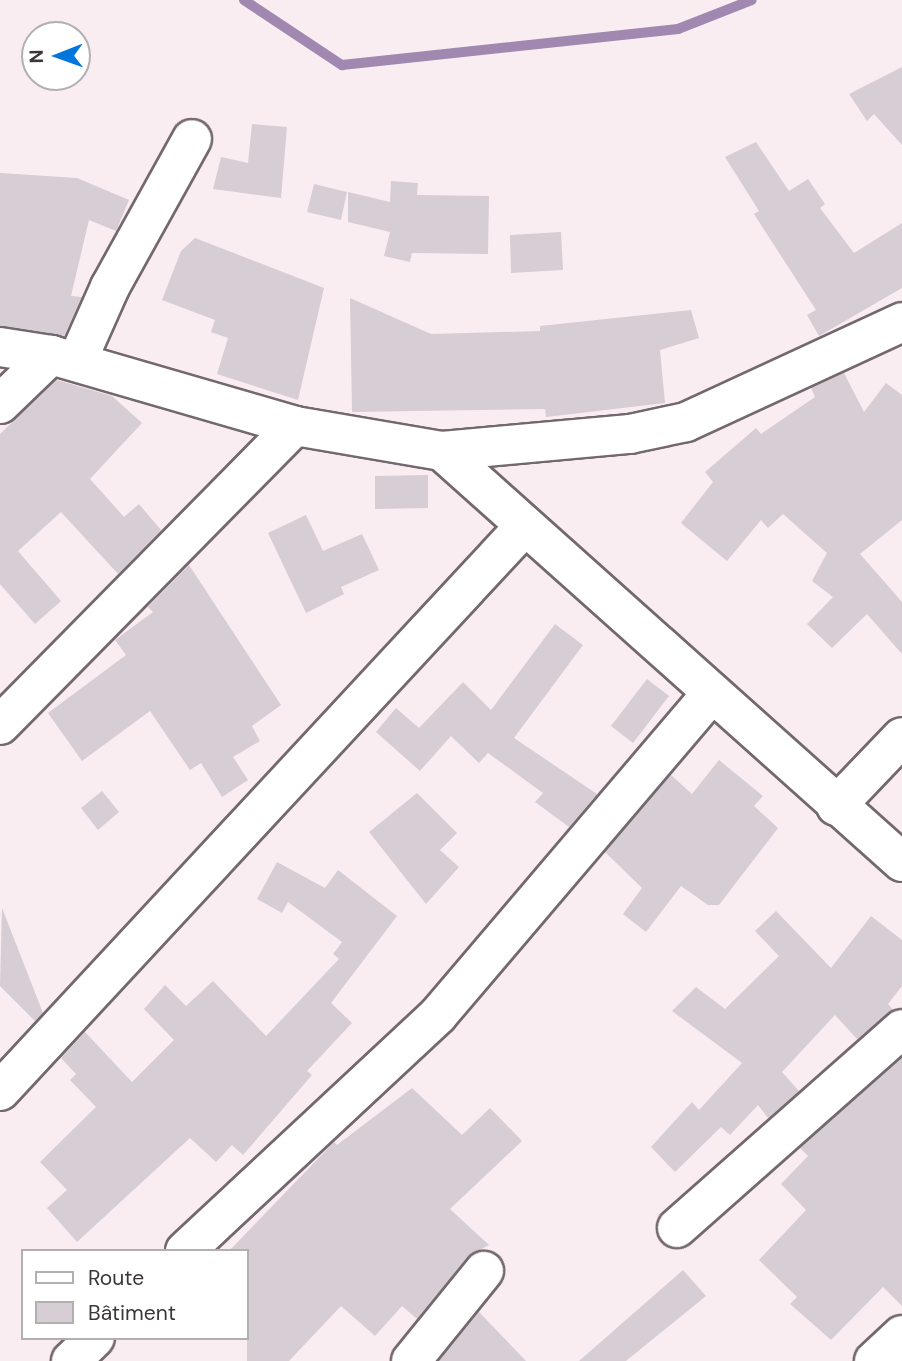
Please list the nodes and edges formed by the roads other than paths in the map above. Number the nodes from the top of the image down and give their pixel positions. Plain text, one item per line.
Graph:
1 (192, 139) dead end
2 (902, 322) edge
3 (0, 347) edge
4 (64, 357) junction
5 (0, 404) edge
6 (295, 426) junction
7 (442, 451) junction
8 (524, 527) junction
9 (712, 692) junction
10 (0, 725) edge
11 (902, 737) edge
12 (836, 806) junction
13 (902, 862) edge
14 (902, 1029) edge
15 (0, 1091) edge
16 (677, 1228) dead end
17 (187, 1249) edge
18 (484, 1271) dead end
19 (902, 1335) edge
20 (93, 1340) edge
21 (71, 1361) edge
22 (411, 1361) edge
23 (874, 1361) edge

1 - 4 street
2 - 7 street
3 - 4 street
4 - 5 street
4 - 6 street
6 - 7 street
6 - 10 street
7 - 8 street
8 - 9 street
8 - 15 street
9 - 12 street
9 - 17 street
11 - 12 street
12 - 13 street
14 - 16 street
18 - 22 street
19 - 23 street
20 - 21 street

